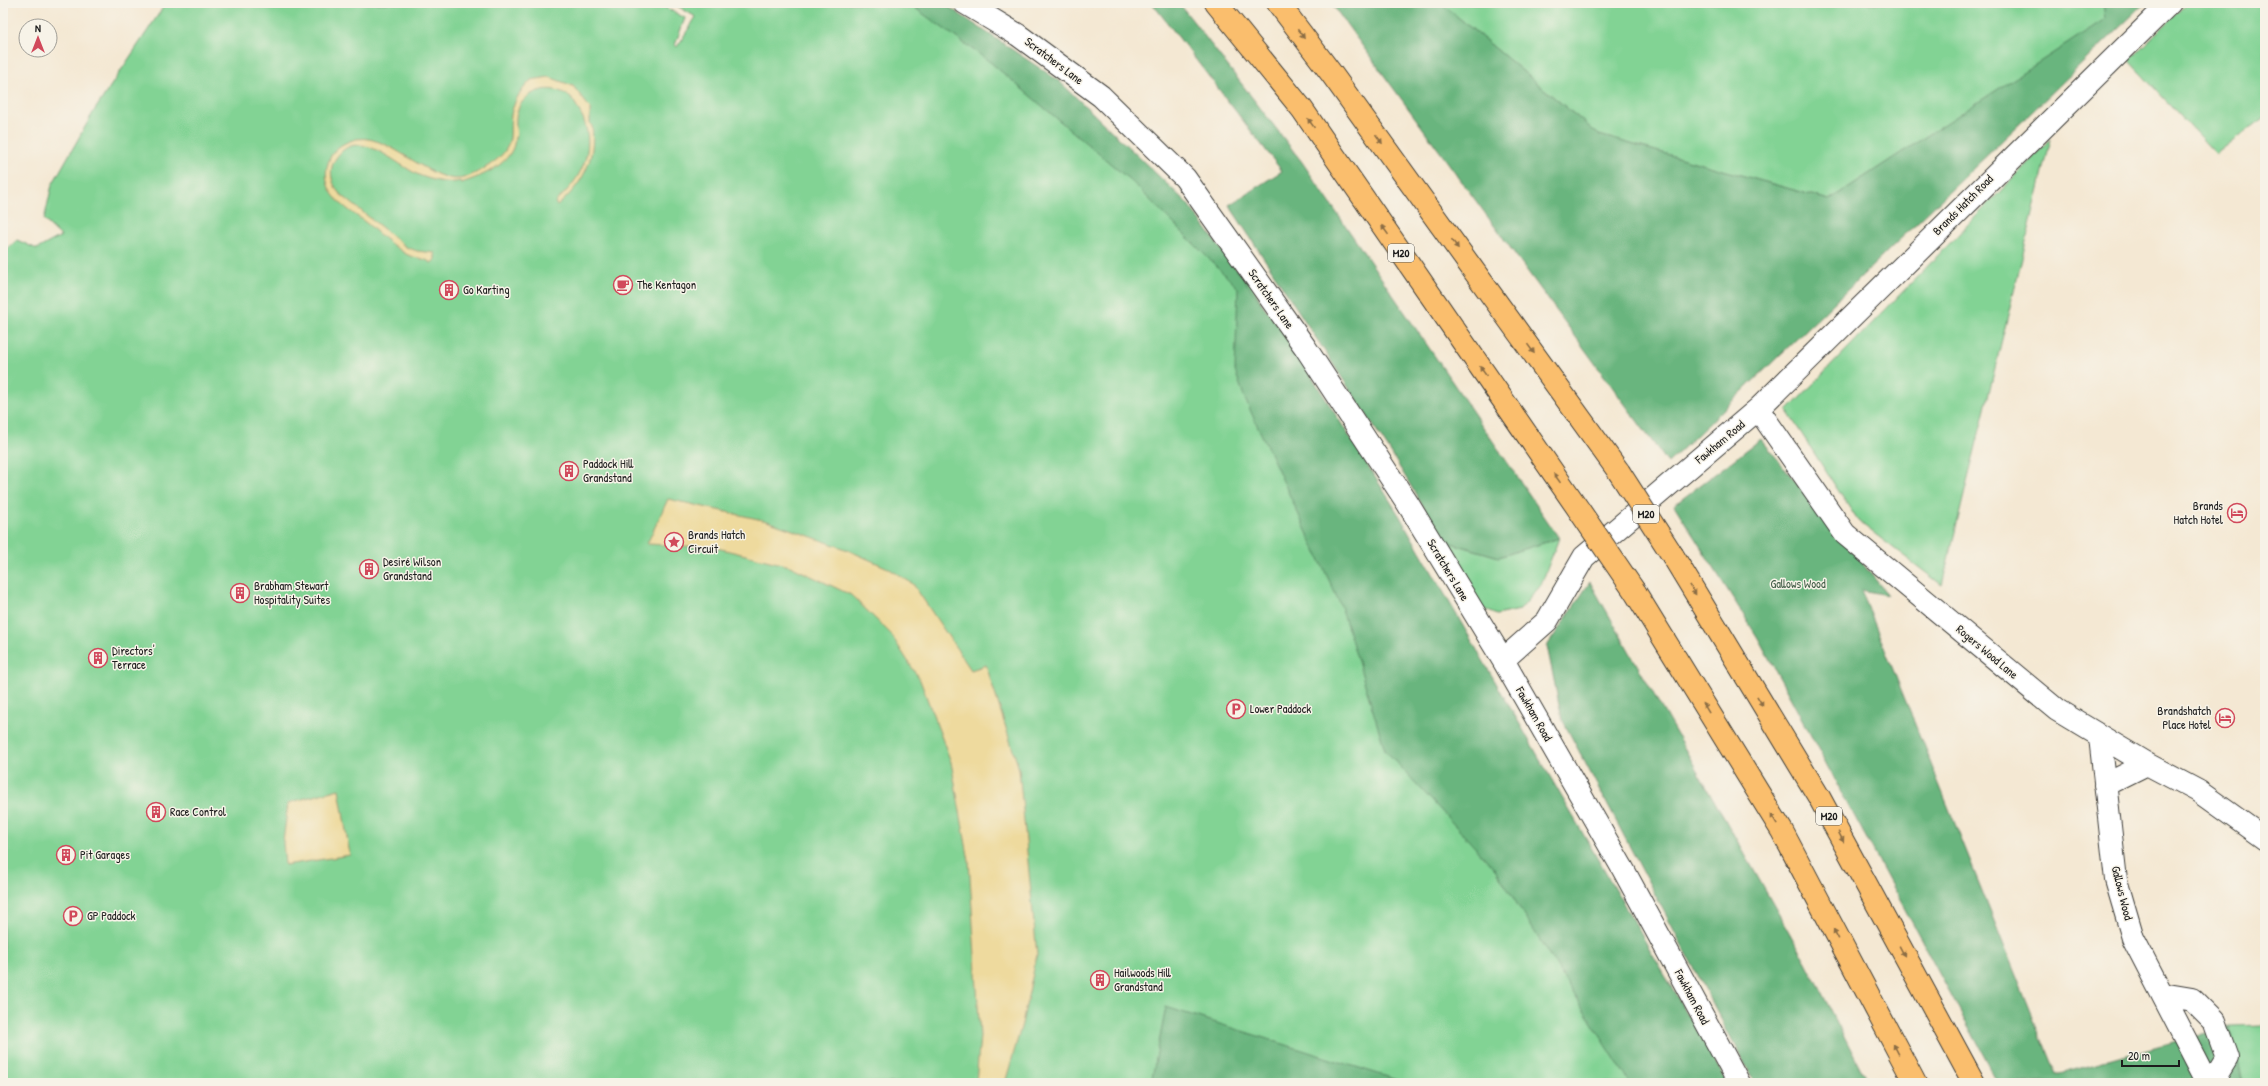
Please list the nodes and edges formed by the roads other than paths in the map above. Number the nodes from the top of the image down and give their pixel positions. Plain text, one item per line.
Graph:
1 (966, 3) edge
2 (1216, 3) edge
3 (1278, 3) edge
4 (2170, 3) edge
5 (1758, 410) junction
6 (1504, 660) junction
7 (2100, 737) junction
8 (2147, 764) junction
9 (2105, 785) junction
10 (2265, 839) edge
11 (2162, 994) junction
12 (1739, 1083) edge
13 (1915, 1083) edge
14 (1974, 1083) edge
15 (2208, 1083) edge
16 (2211, 1083) edge

1 - 6 street, Scratchers Lane
13 -> 2 highway, M20, bridge
3 -> 14 highway, M20, bridge
4 - 5 street, Brands Hatch Road
5 - 6 street, Fawkham Road
5 - 7 street, Rogers Wood Lane
6 - 12 street, Fawkham Road
7 - 8 street, Rogers Wood Lane
7 - 9 street, Gallows Wood
8 - 9 street
8 - 10 street, Rogers Wood Lane
9 - 11 street, Gallows Wood
11 - 15 street, Gallows Wood
11 - 16 street

